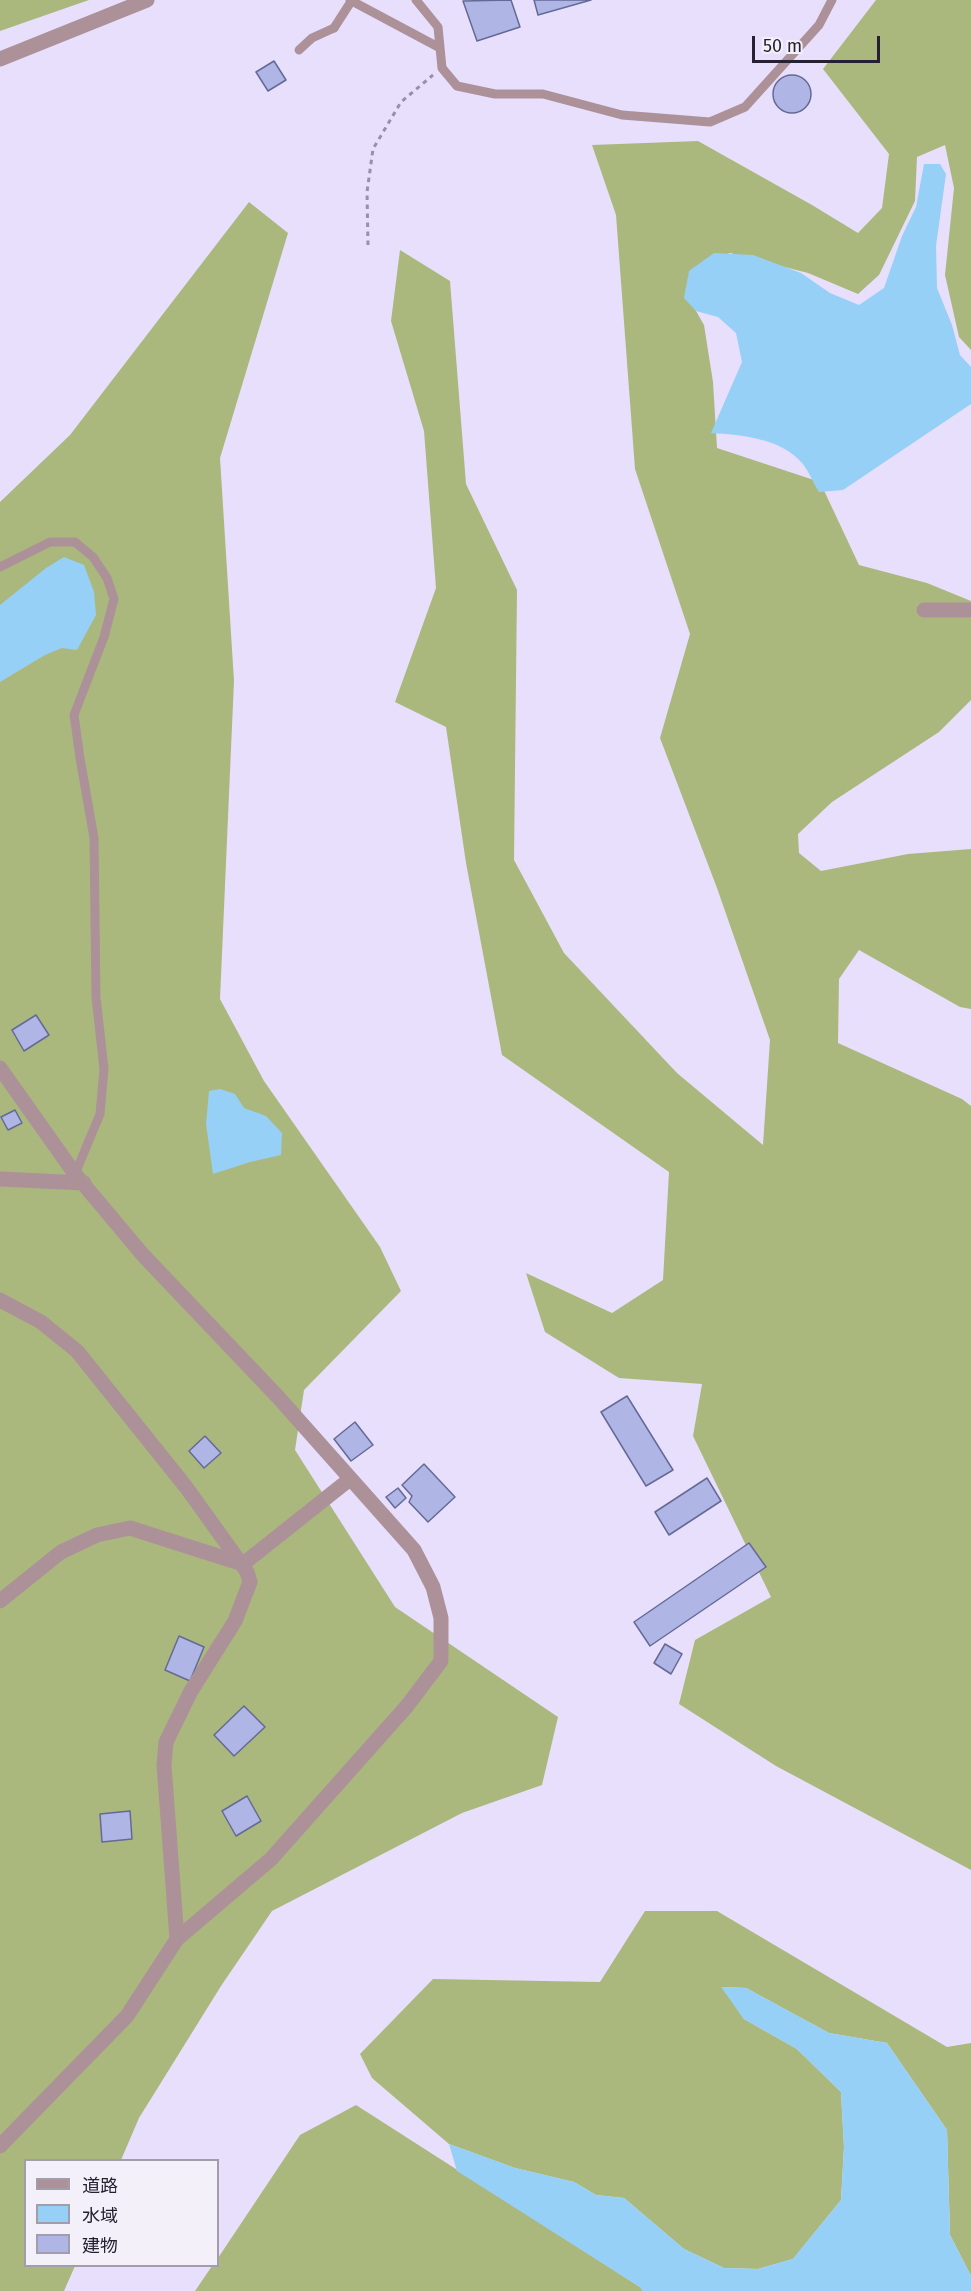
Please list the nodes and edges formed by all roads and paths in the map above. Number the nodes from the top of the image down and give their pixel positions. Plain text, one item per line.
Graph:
1 (147, 0) edge
2 (351, 0) edge
3 (416, 0) edge
4 (832, 0) edge
5 (440, 48) junction
6 (299, 50) dead end
7 (0, 59) edge
8 (442, 68) junction
9 (368, 244) dead end
10 (0, 567) edge
11 (924, 610) dead end
12 (971, 610) edge
13 (0, 1068) edge
14 (0, 1179) edge
15 (79, 1179) junction
16 (0, 1300) edge
17 (350, 1479) junction
18 (243, 1564) junction
19 (0, 1601) edge
20 (177, 1939) junction
21 (0, 2146) edge

1 - 7 street
2 - 5 lane
2 - 6 lane, bridge
3 - 5 lane
4 - 8 lane
5 - 8 lane
8 - 9 path
10 - 15 lane
11 - 12 street
13 - 15 street
14 - 15 street
15 - 17 street
16 - 18 street
17 - 18 street
17 - 20 street
18 - 19 street
18 - 20 street
20 - 21 street

